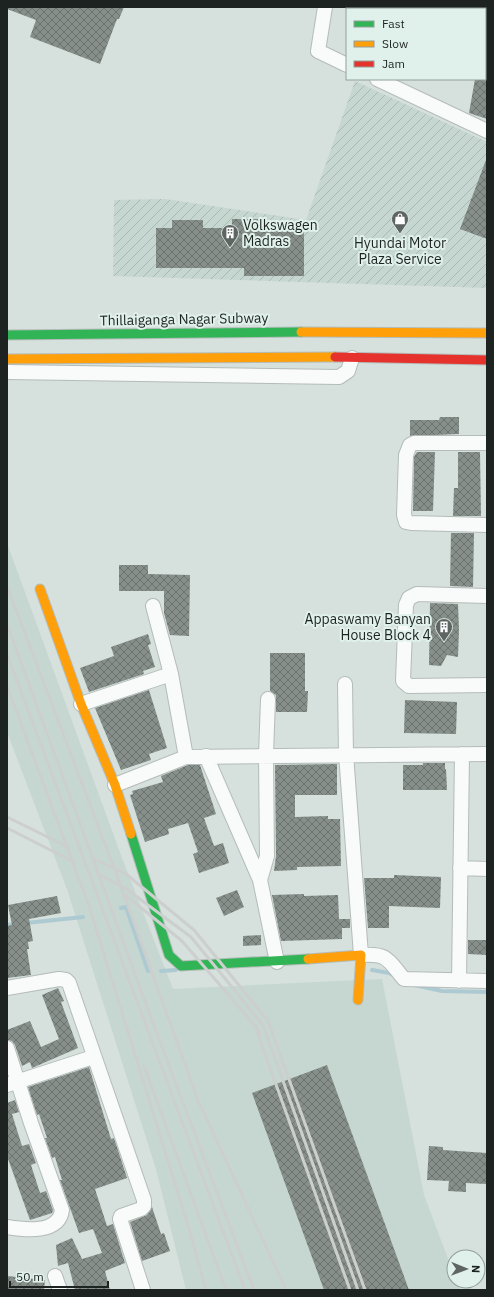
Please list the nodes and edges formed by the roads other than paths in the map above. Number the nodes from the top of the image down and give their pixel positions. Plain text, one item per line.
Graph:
1 (325, 7) edge
2 (346, 65) edge
3 (379, 80) edge
4 (487, 131) edge
5 (360, 332) junction
6 (487, 333) edge
7 (7, 335) edge
8 (356, 358) junction
9 (7, 359) edge
10 (487, 360) edge
11 (7, 372) edge
12 (487, 443) edge
13 (487, 525) edge
14 (40, 589) dead end
15 (487, 596) edge
16 (153, 606) dead end
17 (171, 674) junction
18 (344, 684) dead end
19 (487, 685) edge
20 (268, 699) dead end
21 (81, 704) junction
22 (346, 754) junction
23 (462, 754) junction
24 (487, 754) edge
25 (266, 755) junction
26 (206, 756) junction
27 (186, 757) junction
28 (115, 785) junction
29 (460, 868) junction
30 (487, 870) edge
31 (260, 880) junction
32 (361, 955) junction
33 (277, 962) junction
34 (487, 981) edge
35 (459, 982) junction
36 (7, 988) edge
37 (358, 1000) dead end
38 (7, 1048) edge
39 (93, 1057) junction
40 (12, 1083) edge
41 (7, 1228) edge
42 (56, 1276) dead end
43 (60, 1290) edge
44 (143, 1290) edge

1 - 2 street
3 - 4 street
5 - 6 main road, Thillaiganga Nagar Subway
5 - 7 main road, Thillaiganga Nagar Subway
5 - 8 main road
8 - 9 main road
8 - 10 main road
8 - 11 street
12 - 13 street
14 - 21 main road
15 - 19 street
16 - 17 street
17 - 21 street
17 - 27 street
18 - 22 street
20 - 25 street
21 - 28 main road
22 - 23 street
22 - 25 street
22 - 32 street
23 - 24 street
23 - 29 street
25 - 26 street
25 - 31 street
26 - 27 street
26 - 31 street
27 - 28 street
28 - 33 main road
29 - 30 street
29 - 35 street
31 - 33 street
32 - 33 main road
32 - 35 street
32 - 37 main road
34 - 35 street
36 - 39 street
38 - 40 street
39 - 40 street
39 - 44 street
40 - 41 street
42 - 43 street

